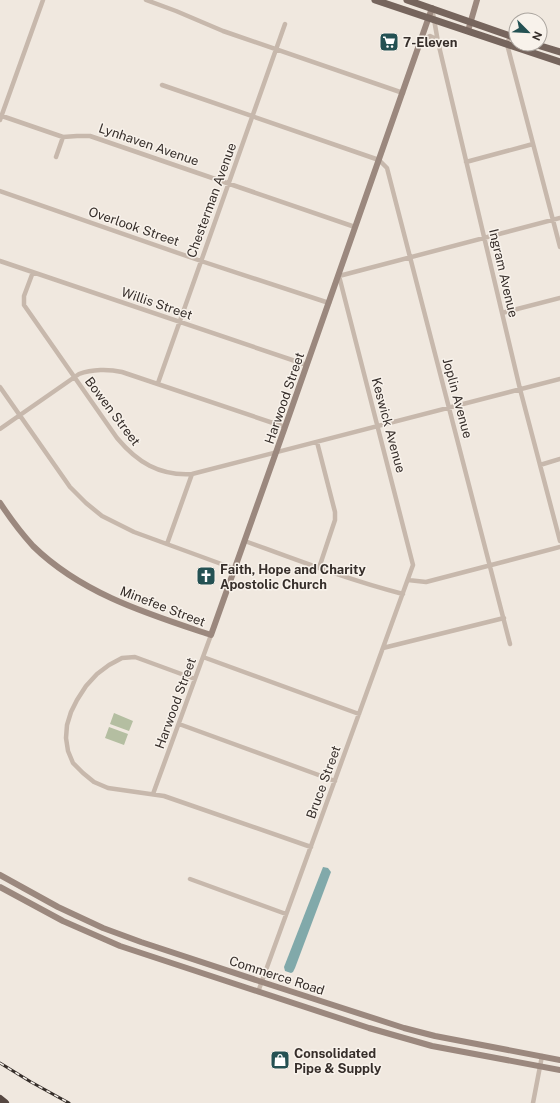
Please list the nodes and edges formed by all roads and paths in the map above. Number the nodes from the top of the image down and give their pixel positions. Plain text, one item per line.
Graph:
1 (43, 0) edge
2 (146, 0) edge
3 (376, 0) edge
4 (407, 0) edge
5 (477, 0) edge
6 (432, 8) junction
7 (431, 19) junction
8 (470, 22) junction
9 (285, 24) dead end
10 (468, 31) junction
11 (508, 35) edge
12 (421, 41) junction
13 (438, 42) junction
14 (507, 44) junction
15 (548, 48) edge
16 (276, 49) junction
17 (560, 52) edge
18 (560, 62) edge
19 (162, 85) dead end
20 (403, 93) junction
21 (252, 116) junction
22 (1, 118) edge
23 (63, 138) junction
24 (533, 144) junction
25 (56, 157) dead end
26 (379, 160) junction
27 (466, 162) junction
28 (229, 183) junction
29 (0, 191) edge
30 (560, 218) edge
31 (553, 220) junction
32 (355, 227) junction
33 (484, 238) junction
34 (560, 247) edge
35 (410, 257) junction
36 (0, 261) edge
37 (201, 261) junction
38 (33, 272) junction
39 (339, 276) junction
40 (560, 298) edge
41 (329, 303) junction
42 (502, 313) junction
43 (179, 322) junction
44 (307, 364) junction
45 (74, 377) junction
46 (560, 379) edge
47 (158, 383) junction
48 (0, 387) edge
49 (520, 389) junction
50 (449, 408) junction
51 (20, 416) junction
52 (378, 426) junction
53 (285, 427) junction
54 (0, 429) edge
55 (317, 442) junction
56 (276, 452) junction
57 (560, 459) edge
58 (540, 465) junction
59 (192, 474) junction
60 (0, 503) edge
61 (245, 541) junction
62 (560, 541) edge
63 (167, 544) junction
64 (560, 547) edge
65 (490, 565) junction
66 (319, 568) junction
67 (235, 569) junction
68 (408, 580) junction
69 (403, 594) junction
70 (504, 618) junction
71 (211, 635) junction
72 (510, 644) dead end
73 (383, 648) junction
74 (203, 657) junction
75 (195, 679) junction
76 (359, 714) junction
77 (179, 724) junction
78 (335, 781) junction
79 (153, 794) junction
80 (311, 846) junction
81 (0, 875) edge
82 (190, 879) dead end
83 (0, 887) edge
84 (286, 914) junction
85 (262, 982) junction
86 (258, 992) junction
87 (542, 1056) junction
88 (560, 1060) edge
89 (540, 1067) junction
90 (560, 1070) edge
91 (0, 1099) edge
92 (5, 1103) edge
93 (533, 1103) edge

1 - 22 street
2 - 16 street
3 - 7 main road
4 - 6 main road
5 - 8 main road
6 - 7 main road, Harwood Street
6 - 8 main road
7 - 10 main road
7 - 12 main road, Harwood Street
7 - 13 street, Ingram Avenue
8 - 10 main road
8 - 11 main road
9 - 16 street, Chesterman Avenue
10 - 14 main road
12 - 13 street
12 - 20 main road, Harwood Street
13 - 27 street, Ingram Avenue
14 - 18 main road
14 - 24 street
15 - 17 main road
16 - 20 street
16 - 21 street, Chesterman Avenue
19 - 21 street
20 - 26 main road, Harwood Street
21 - 26 street
21 - 28 street, Chesterman Avenue
22 - 23 street, Lynhaven Avenue
23 - 25 street
23 - 28 street, Lynhaven Avenue
24 - 27 street
24 - 31 street
26 - 32 main road, Harwood Street
26 - 35 street, Joplin Avenue
27 - 33 street, Ingram Avenue
28 - 32 street, Lynhaven Avenue
28 - 37 street, Chesterman Avenue
29 - 37 street, Overlook Street
30 - 31 street
31 - 33 street
31 - 34 street
32 - 39 main road, Harwood Street
33 - 35 street
33 - 42 street, Ingram Avenue
35 - 39 street
35 - 50 street, Joplin Avenue
36 - 38 street, Willis Street
37 - 41 street, Overlook Street
37 - 43 street, Chesterman Avenue
38 - 43 street, Willis Street
38 - 45 street, Bowen Street
39 - 41 main road, Harwood Street
39 - 52 street, Keswick Avenue
40 - 42 street
41 - 44 main road, Harwood Street
42 - 49 street, Ingram Avenue
43 - 44 street, Willis Street
43 - 47 street, Chesterman Avenue
44 - 53 main road, Harwood Street
45 - 47 street
45 - 51 street
45 - 59 street, Bowen Street
46 - 49 street, Bowen Street
47 - 53 street
48 - 51 street
49 - 50 street, Bowen Street
49 - 58 street, Ingram Avenue
50 - 52 street, Bowen Street
50 - 65 street, Joplin Avenue
51 - 54 street
51 - 63 street
52 - 55 street, Bowen Street
52 - 68 street, Keswick Avenue
53 - 56 main road, Harwood Street
55 - 56 street, Bowen Street
55 - 66 street
56 - 59 street, Bowen Street
56 - 61 main road, Harwood Street
57 - 58 street
58 - 62 street, Ingram Avenue
59 - 63 street
60 - 71 main road, Minefee Street
61 - 66 street
61 - 67 main road, Harwood Street
63 - 67 street
64 - 65 street
65 - 68 street
65 - 70 street, Joplin Avenue
66 - 69 street
67 - 71 main road, Harwood Street
68 - 69 street, Bruce Street
69 - 73 street, Bruce Street
70 - 72 street, Joplin Avenue
70 - 73 street
71 - 74 street, Harwood Street
73 - 76 street, Bruce Street
74 - 75 street, Harwood Street
74 - 76 street
75 - 77 street, Harwood Street
75 - 79 street
76 - 78 street, Bruce Street
77 - 78 street
77 - 79 street, Harwood Street
78 - 80 street, Bruce Street
79 - 80 street
80 - 84 street, Bruce Street
81 - 85 main road, Commerce Road
82 - 84 street
83 - 86 main road, Commerce Road
84 - 85 street, Bruce Street
85 - 86 street, Bruce Street
85 - 87 main road, Commerce Road
86 - 89 main road, Commerce Road
87 - 88 main road, Commerce Road
87 - 89 street
89 - 90 main road, Commerce Road
89 - 93 street
91 - 92 highway

